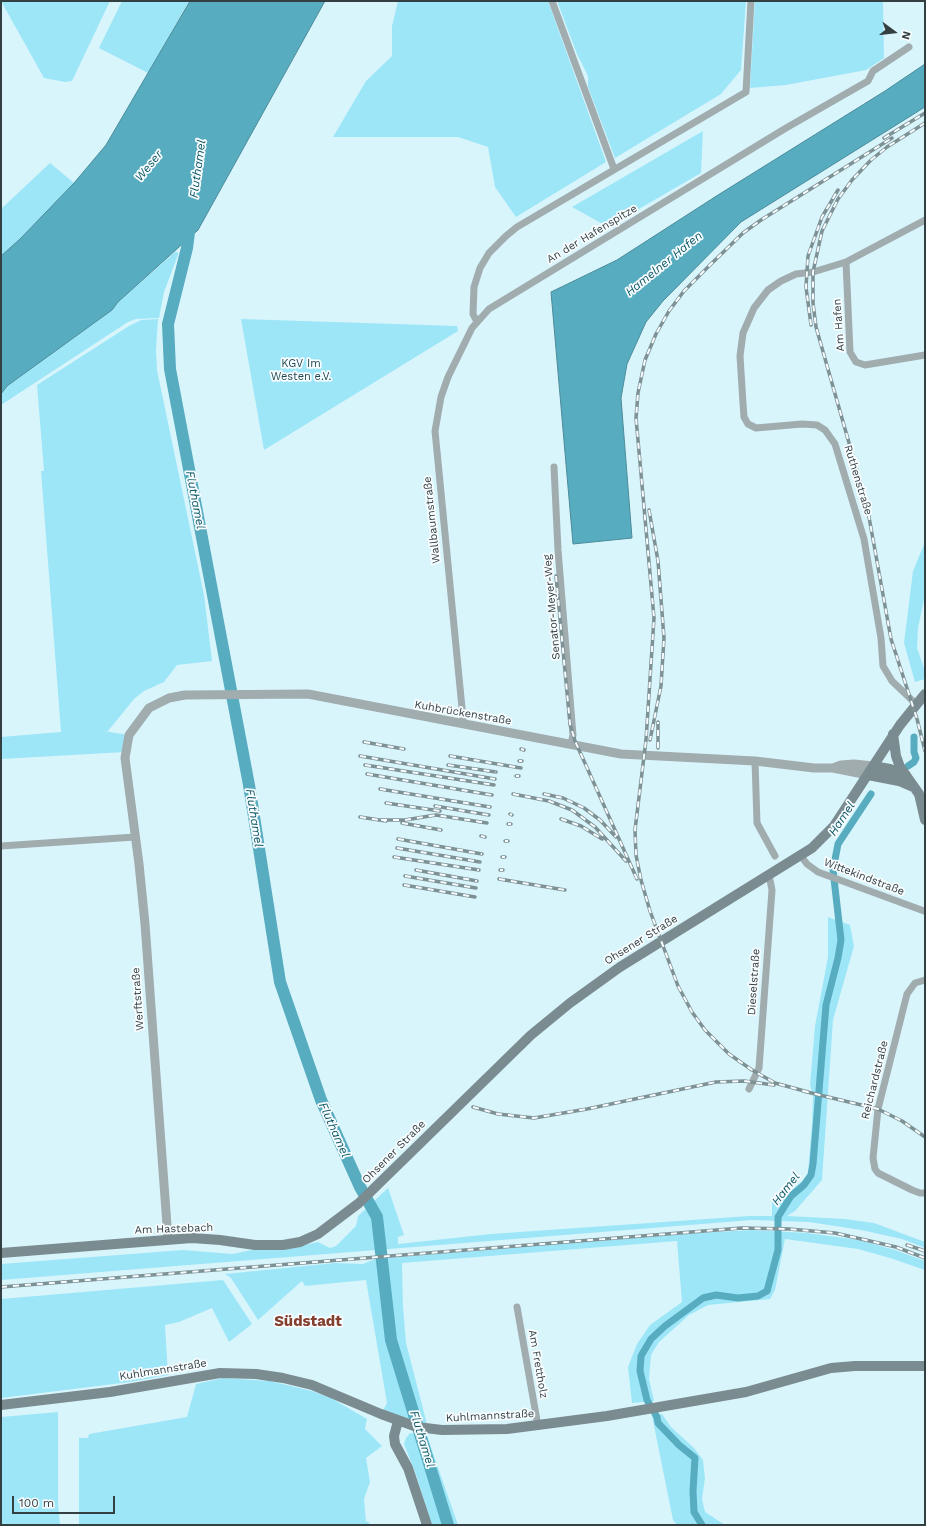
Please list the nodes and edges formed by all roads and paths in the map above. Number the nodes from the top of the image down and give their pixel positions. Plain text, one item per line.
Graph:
1 (552, 1) edge
2 (751, 1) edge
3 (909, 47) dead end
4 (614, 170) junction
5 (925, 220) edge
6 (846, 262) junction
7 (477, 322) junction
8 (925, 355) edge
9 (554, 466) dead end
10 (925, 694) edge
11 (916, 704) junction
12 (462, 724) junction
13 (893, 734) junction
14 (571, 744) junction
15 (125, 758) joint
16 (755, 761) junction
17 (870, 770) junction
18 (906, 775) junction
19 (915, 788) junction
20 (925, 820) edge
21 (135, 837) junction
22 (1, 846) edge
23 (775, 856) dead end
24 (801, 856) junction
25 (769, 875) junction
26 (924, 912) dead end
27 (925, 980) edge
28 (749, 1089) dead end
29 (922, 1193) edge
30 (925, 1199) edge
31 (359, 1203) joint
32 (168, 1239) junction
33 (1, 1252) edge
34 (517, 1307) dead end
35 (925, 1366) edge
36 (1, 1405) edge
37 (402, 1422) junction
38 (538, 1426) junction
39 (427, 1525) edge

1 - 4 street
2 - 4 street
3 - 7 street, An der Hafenspitze
4 - 7 street
5 - 6 street, Ruthenstraße
6 - 8 street, Am Hafen
6 - 11 street, Ruthenstraße
7 - 12 street, Wallbaumstraße
9 - 14 street, Senator-Meyer-Weg
10 - 11 main road, Ohsener Straße
11 - 13 main road, Ohsener Straße
12 - 14 street, Kuhbrückenstraße
12 - 15 street, Kuhbrückenstraße
13 - 17 main road, Ohsener Straße
13 - 18 main road
14 - 16 street, Kuhbrückenstraße
15 - 21 street, Werftstraße
16 - 17 street, Kuhbrückenstraße
16 - 23 street
17 - 18 main road
17 - 19 main road
17 - 24 main road, Ohsener Straße
18 - 19 main road
19 - 20 main road
21 - 22 street
21 - 32 street, Werftstraße
24 - 25 main road, Ohsener Straße
24 - 26 street, Wittekindstraße
25 - 28 street, Dieselstraße
25 - 31 main road, Ohsener Straße
27 - 29 street, Reichardstraße
29 - 30 street, Reichardstraße
31 - 32 main road, Am Hastebach
32 - 33 main road, Am Hastebach
34 - 38 street, Am Frettholz
35 - 38 main road, Kuhlmannstraße
36 - 37 main road, Kuhlmannstraße
37 - 38 main road, Kuhlmannstraße
37 - 39 main road

